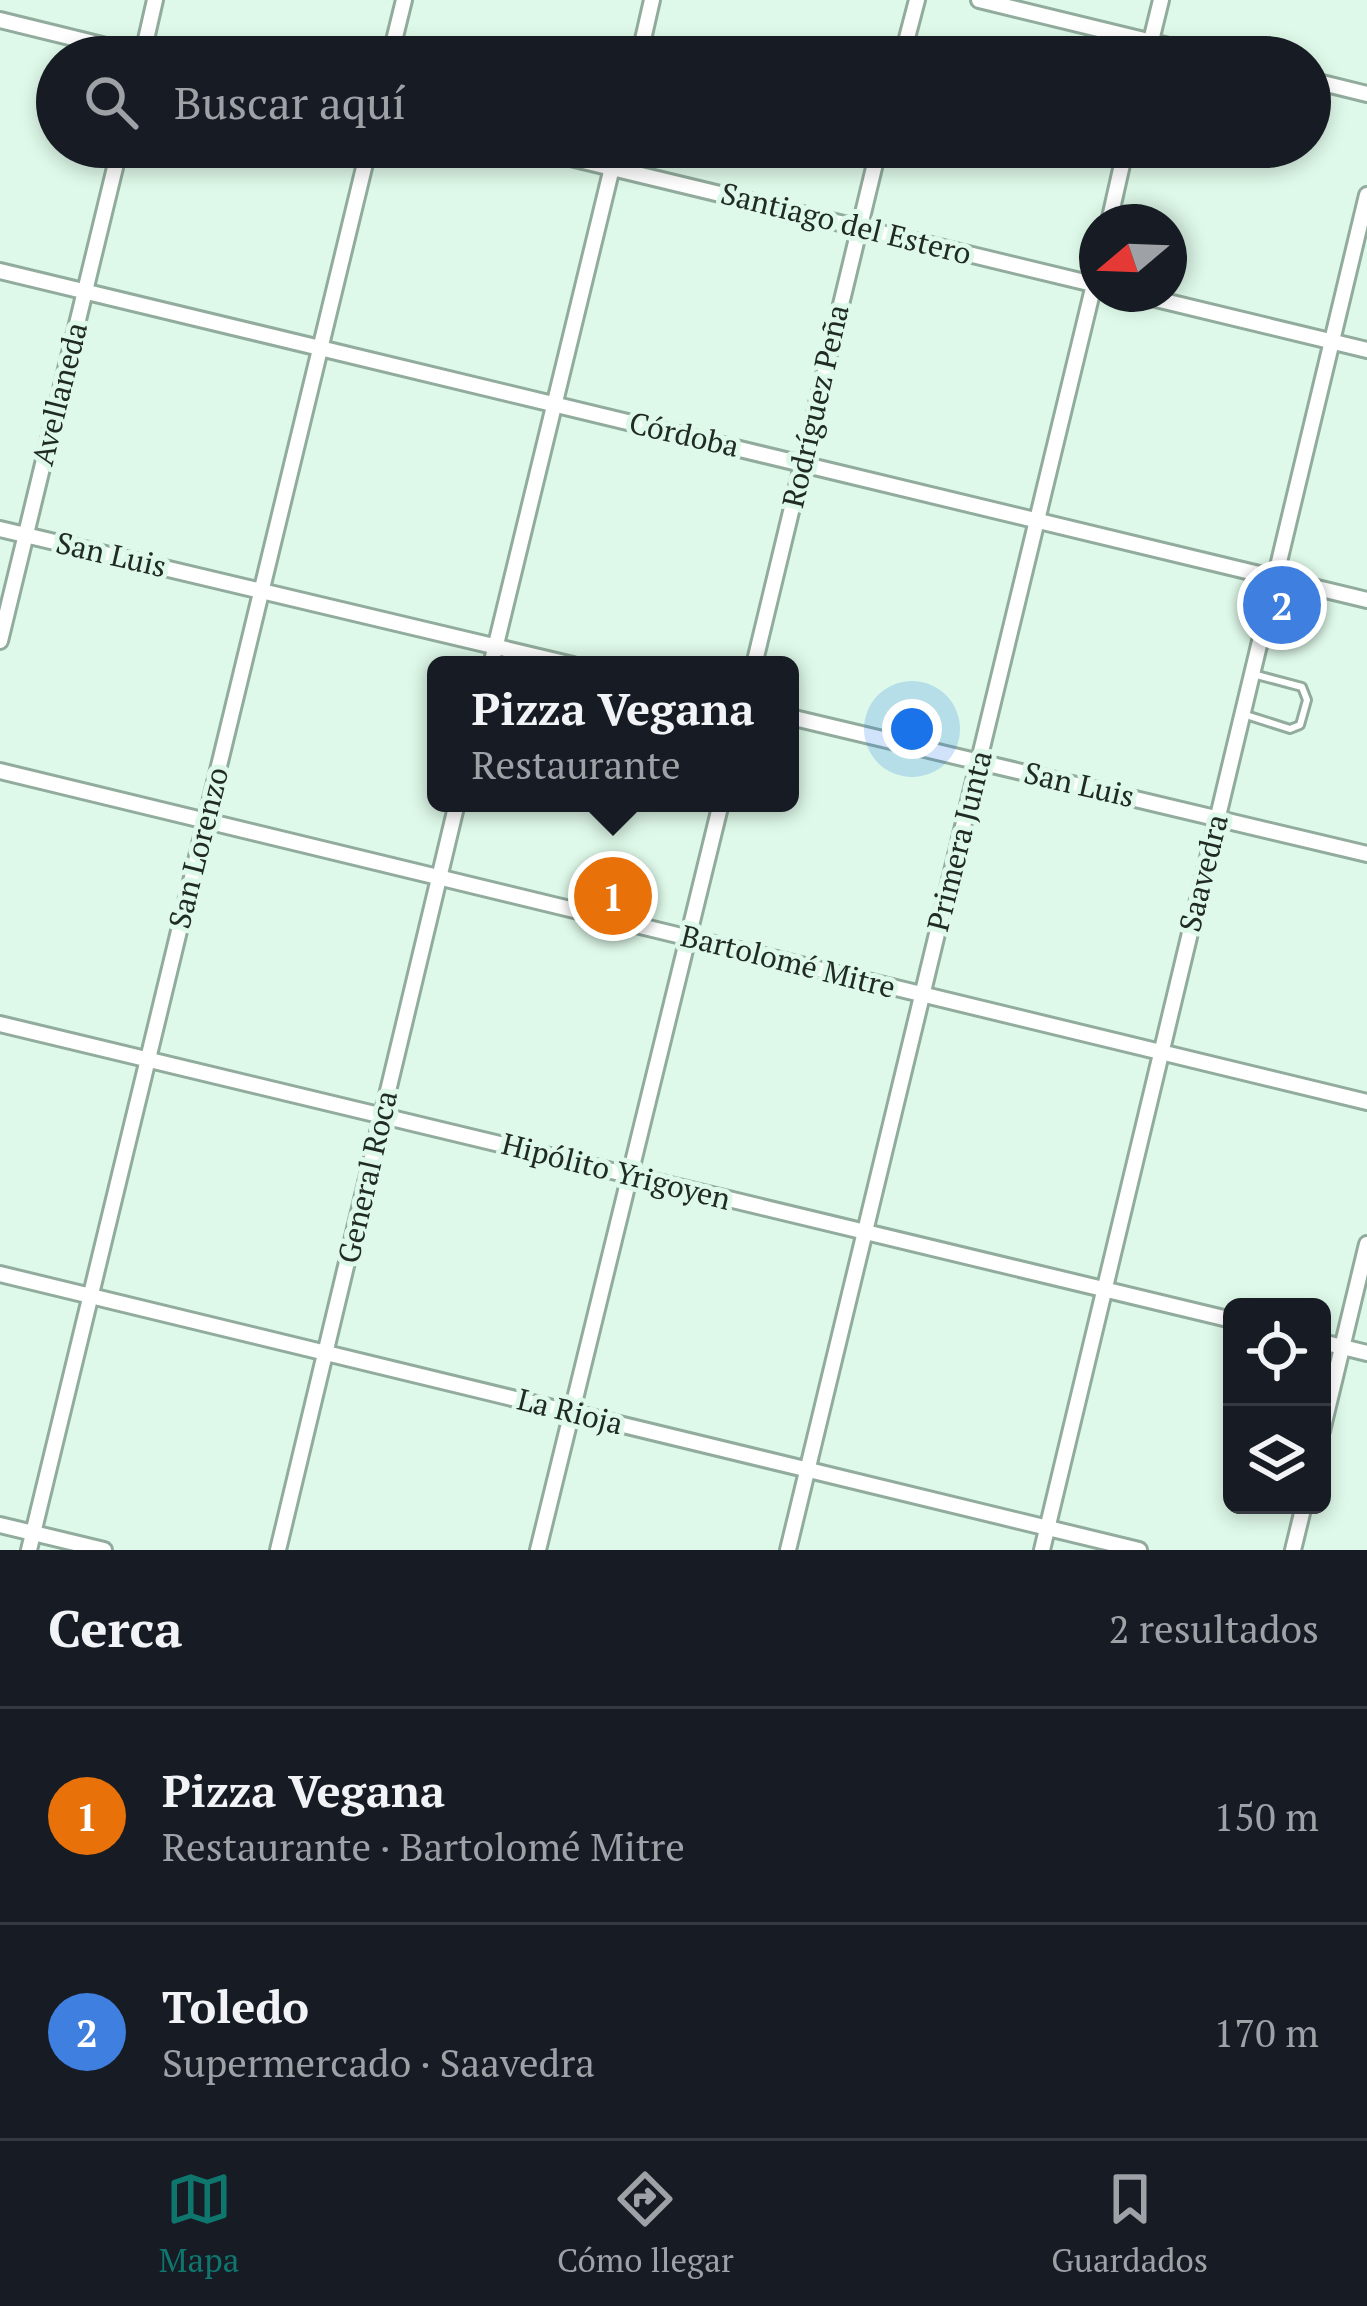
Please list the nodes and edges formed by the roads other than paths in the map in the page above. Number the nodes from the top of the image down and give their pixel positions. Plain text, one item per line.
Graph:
1 (155, 0) edge
2 (404, 0) edge
3 (652, 0) edge
4 (917, 0) edge
5 (979, 0) edge
6 (1161, 0) edge
7 (0, 20) edge
8 (64, 36) edge
9 (149, 36) edge
10 (395, 36) edge
11 (644, 36) edge
12 (908, 36) edge
13 (1104, 36) edge
14 (1152, 36) edge
15 (1331, 85) edge
16 (1367, 94) edge
17 (115, 168) edge
18 (364, 168) edge
19 (612, 168) joint
20 (874, 168) edge
21 (1121, 168) edge
22 (1367, 195) edge
23 (1112, 204) edge
24 (859, 227) junction
25 (0, 271) edge
26 (1079, 276) edge
27 (85, 291) junction
28 (1187, 306) edge
29 (1088, 312) edge
30 (1332, 341) junction
31 (320, 348) junction
32 (1367, 350) edge
33 (554, 404) junction
34 (802, 464) junction
35 (1037, 520) junction
36 (0, 529) edge
37 (26, 535) junction
38 (1276, 578) junction
39 (261, 591) junction
40 (1367, 600) edge
41 (0, 641) edge
42 (495, 646) junction
43 (493, 656) edge
44 (536, 656) edge
45 (756, 656) edge
46 (1252, 674) junction
47 (1243, 713) junction
48 (799, 719) edge
49 (979, 761) junction
50 (0, 771) edge
51 (455, 812) edge
52 (719, 812) edge
53 (1217, 818) junction
54 (206, 821) junction
55 (1367, 854) edge
56 (439, 878) junction
57 (688, 938) junction
58 (923, 994) junction
59 (0, 1024) edge
60 (1161, 1052) junction
61 (148, 1059) junction
62 (1367, 1102) edge
63 (383, 1116) junction
64 (631, 1176) junction
65 (866, 1232) junction
66 (1367, 1244) edge
67 (0, 1274) edge
68 (1106, 1290) junction
69 (91, 1296) junction
70 (1223, 1318) edge
71 (1331, 1344) edge
72 (1342, 1347) junction
73 (326, 1353) junction
74 (1367, 1353) edge
75 (1328, 1406) edge
76 (572, 1412) junction
77 (808, 1470) junction
78 (1302, 1514) edge
79 (0, 1525) edge
80 (1048, 1528) junction
81 (33, 1533) junction
82 (29, 1550) edge
83 (104, 1550) edge
84 (278, 1550) edge
85 (538, 1550) edge
86 (788, 1550) edge
87 (1042, 1550) edge
88 (1139, 1550) edge
89 (1293, 1550) edge

1 - 9 street
2 - 10 street
3 - 11 street
4 - 12 street
5 - 13 street
6 - 14 street
7 - 8 street
15 - 16 street
17 - 27 street, Avellaneda
18 - 31 street, San Lorenzo
19 - 24 street, Santiago del Estero
19 - 33 street
20 - 24 street, Rodríguez Peña
21 - 23 street
22 - 30 street, Saavedra
24 - 26 street, Santiago del Estero
24 - 34 street, Rodríguez Peña
25 - 27 street, Córdoba
27 - 31 street, Córdoba
27 - 37 street, Avellaneda
28 - 30 street
29 - 35 street, Primera Junta
30 - 32 street
30 - 38 street, Saavedra
31 - 33 street, Córdoba
31 - 39 street, San Lorenzo
33 - 34 street, Córdoba
33 - 42 street
34 - 35 street, Córdoba
34 - 45 street, Rodríguez Peña
35 - 38 street, Córdoba
35 - 49 street, Primera Junta
36 - 37 street, San Luis
37 - 39 street, San Luis
37 - 41 street, Avellaneda
38 - 40 street, Córdoba
38 - 46 street, Saavedra
39 - 42 street, San Luis
39 - 54 street, San Lorenzo
42 - 43 street
42 - 44 street, San Luis
46 - 47 street, Saavedra
46 - 47 lane
47 - 53 street, Saavedra
48 - 49 street, San Luis
49 - 53 street, San Luis
49 - 58 street, Primera Junta
50 - 54 street, Bartolomé Mitre
51 - 56 street, General Roca
52 - 57 street
53 - 55 street, San Luis
53 - 60 street, Saavedra
54 - 56 street, Bartolomé Mitre
54 - 61 street, San Lorenzo
56 - 57 street, Bartolomé Mitre
56 - 63 street, General Roca
57 - 58 street, Bartolomé Mitre
57 - 64 street
58 - 60 street, Bartolomé Mitre
58 - 65 street, Primera Junta
59 - 61 street, Hipólito Yrigoyen
60 - 62 street, Bartolomé Mitre
60 - 68 street, Saavedra
61 - 63 street, Hipólito Yrigoyen
61 - 69 street, San Lorenzo
63 - 64 street, Hipólito Yrigoyen
63 - 73 street, General Roca
64 - 65 street, Hipólito Yrigoyen
64 - 76 street
65 - 68 street, Hipólito Yrigoyen
65 - 77 street, Primera Junta
66 - 72 street
67 - 69 street, La Rioja
68 - 70 street, Hipólito Yrigoyen
68 - 80 street, Saavedra
69 - 73 street, La Rioja
69 - 81 street, San Lorenzo
71 - 72 street
72 - 74 street
72 - 75 street
73 - 76 street, La Rioja
73 - 84 street, General Roca
76 - 77 street, La Rioja
76 - 85 street
77 - 80 street, La Rioja
77 - 86 street, Primera Junta
78 - 89 street
79 - 81 street
80 - 87 street, Saavedra
80 - 88 street, La Rioja
81 - 82 street, San Lorenzo
81 - 83 street

